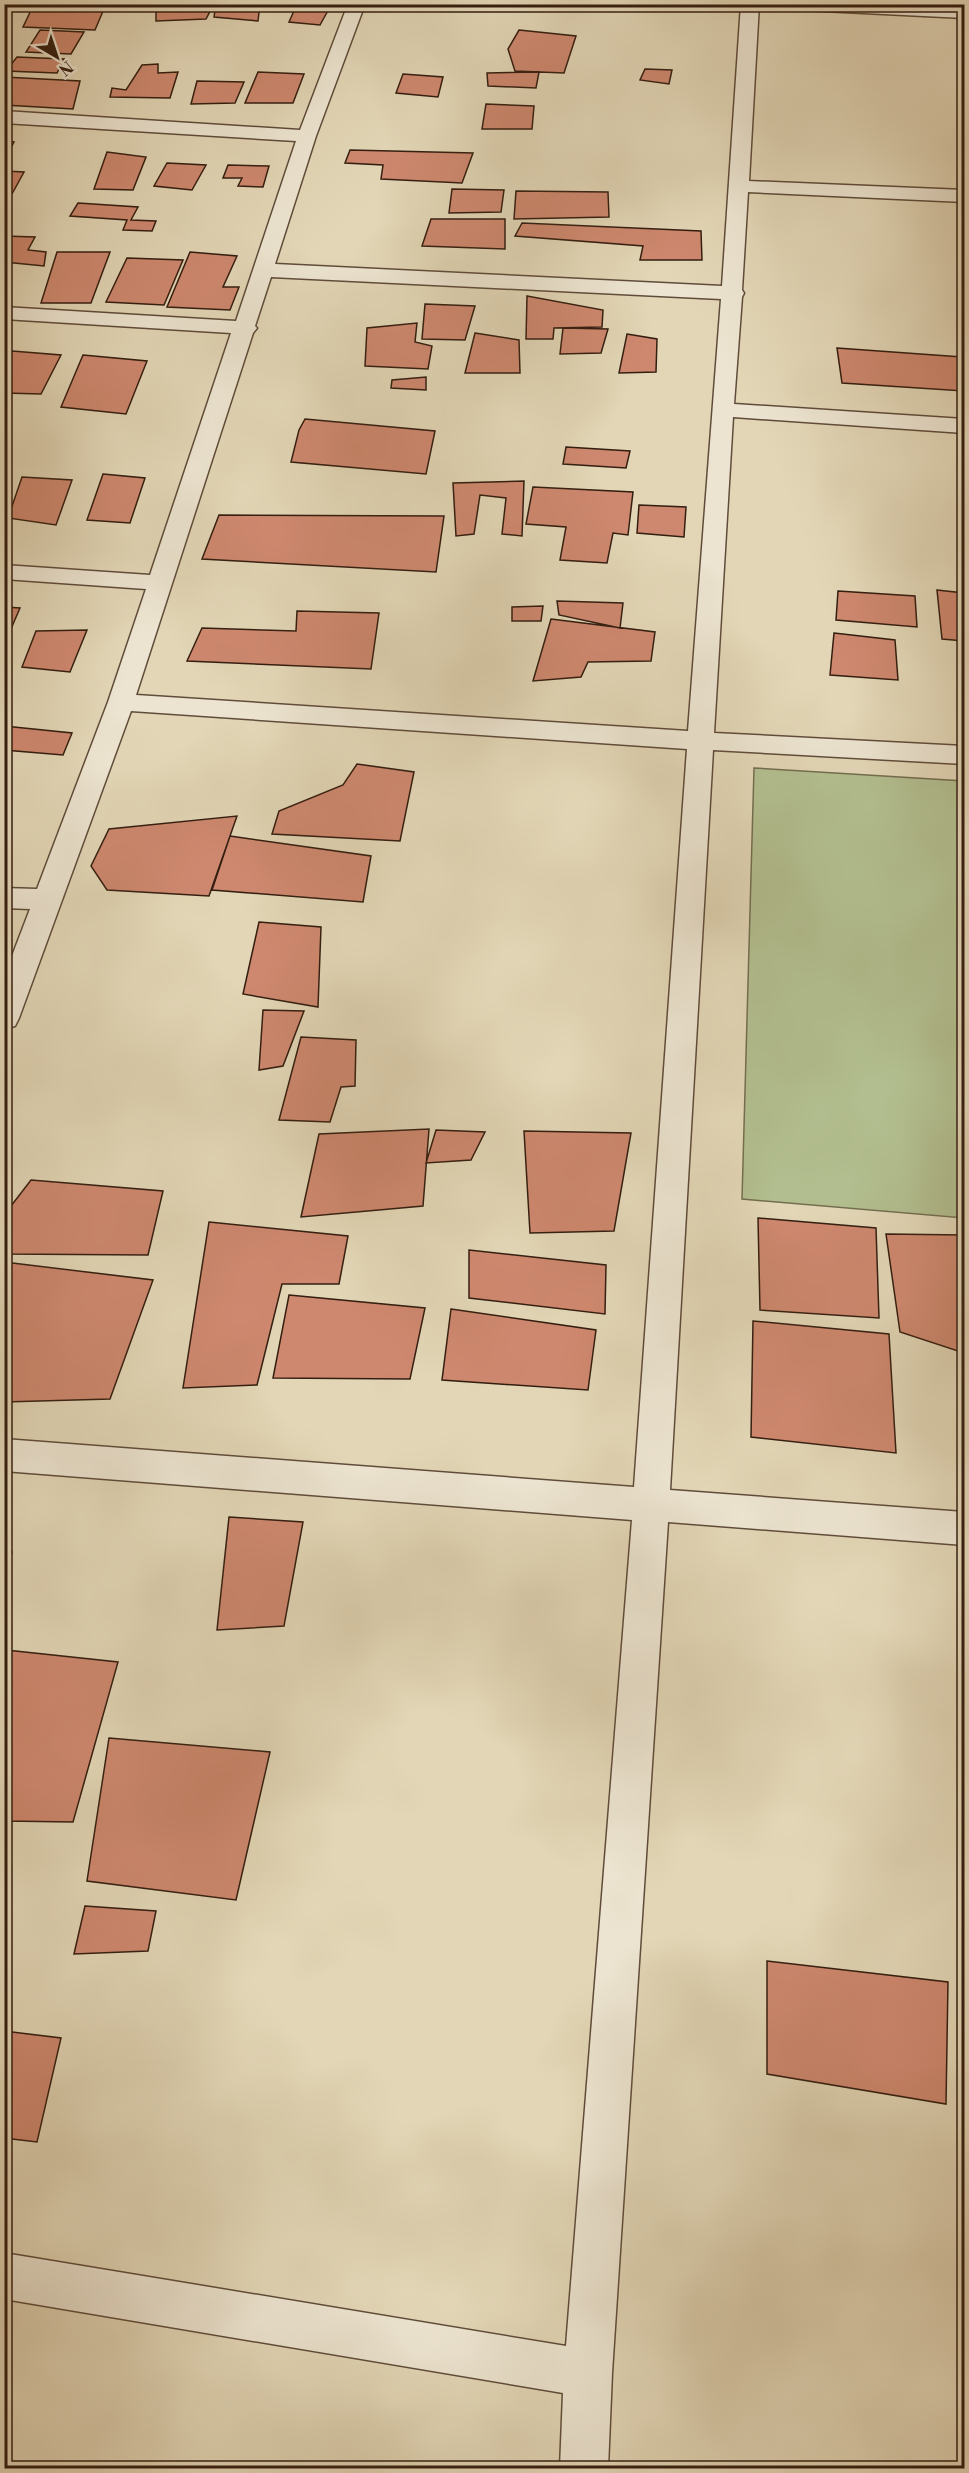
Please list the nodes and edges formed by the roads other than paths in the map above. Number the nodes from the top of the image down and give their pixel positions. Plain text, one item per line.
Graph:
1 (357, 4) edge
2 (750, 4) edge
3 (782, 4) edge
4 (964, 13) edge
5 (4, 117) edge
6 (307, 136) junction
7 (738, 186) junction
8 (964, 196) edge
9 (262, 270) junction
10 (734, 292) junction
11 (4, 313) edge
12 (246, 328) junction
13 (722, 410) junction
14 (964, 426) edge
15 (4, 572) edge
16 (159, 583) junction
17 (121, 702) junction
18 (701, 741) junction
19 (964, 754) edge
20 (4, 898) edge
21 (49, 900) junction
22 (4, 1018) edge
23 (4, 1455) edge
24 (651, 1504) junction
25 (964, 1528) edge
26 (4, 2276) edge
27 (588, 2373) junction
28 (584, 2469) edge

1 - 6 street
2 - 7 street
3 - 4 street
5 - 6 street
6 - 9 street
7 - 8 street
7 - 10 street
9 - 10 street
9 - 12 street
10 - 13 street
11 - 12 street
12 - 16 street
13 - 14 street
13 - 18 street
15 - 16 street
16 - 17 street
17 - 18 street
17 - 21 street
18 - 19 street
18 - 24 street
20 - 21 street
21 - 22 street
23 - 24 street
24 - 25 street
24 - 27 street
26 - 27 street
27 - 28 street

